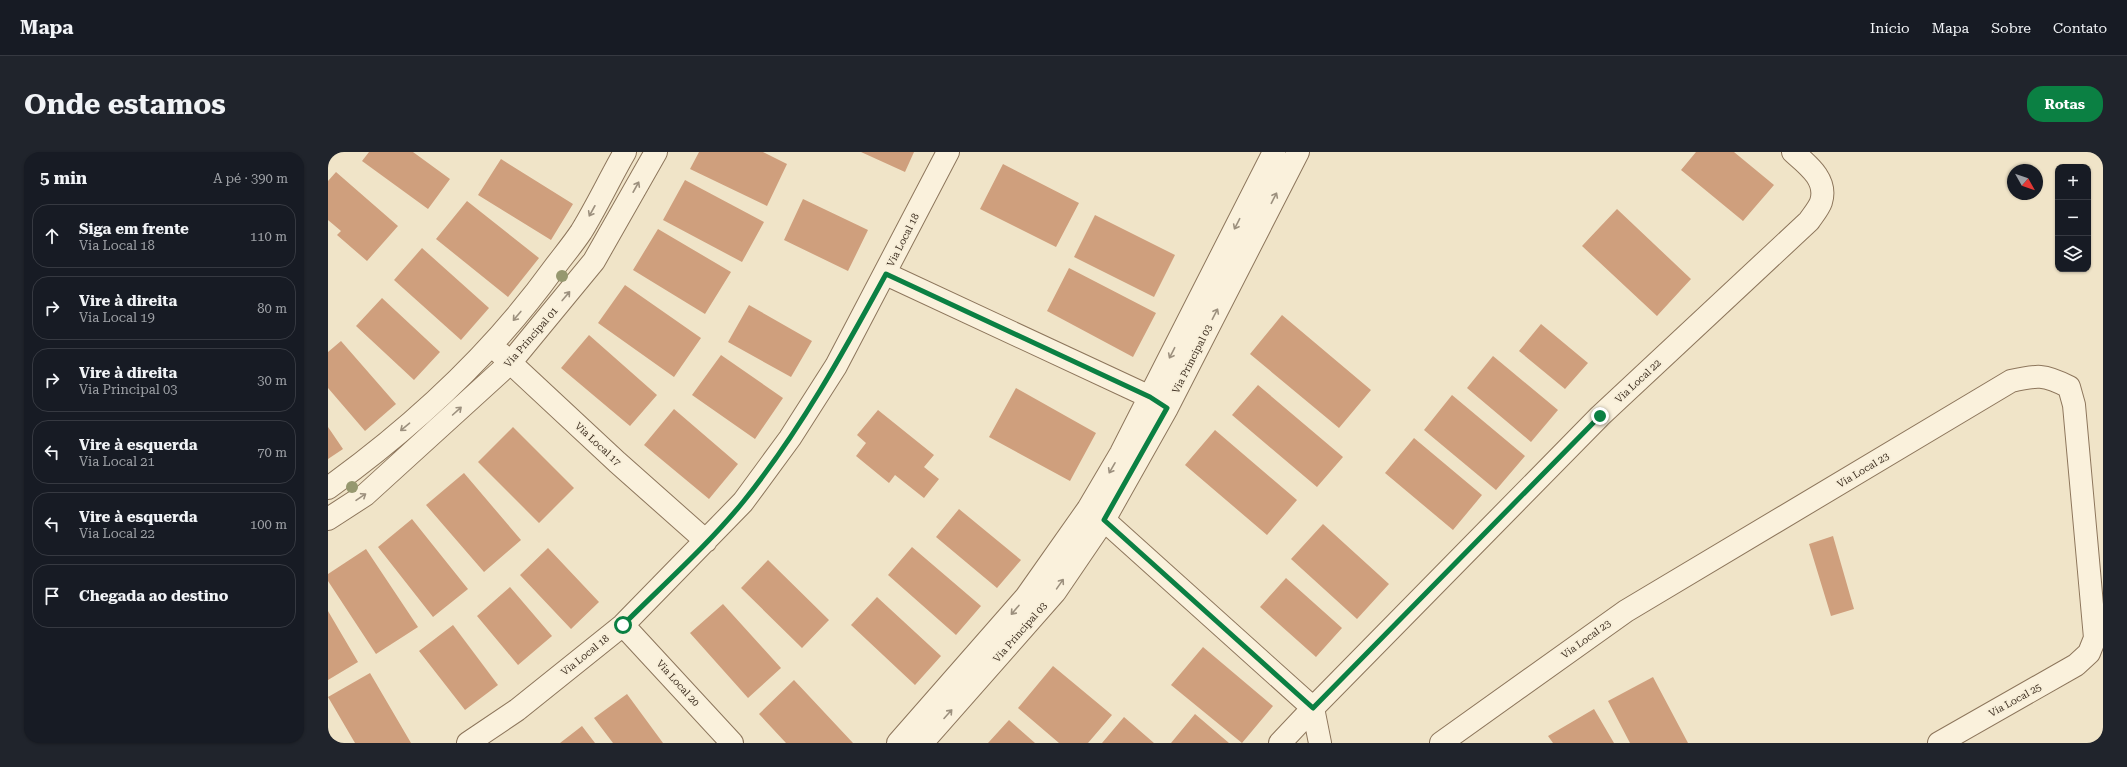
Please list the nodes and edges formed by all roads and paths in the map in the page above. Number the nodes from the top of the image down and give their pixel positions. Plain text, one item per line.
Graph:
1 (625, 152) edge
2 (656, 152) edge
3 (948, 152) edge
4 (1274, 152) edge
5 (1298, 152) edge
6 (1793, 152) edge
7 (886, 274) junction
8 (492, 345) junction
9 (510, 363) junction
10 (1158, 403) junction
11 (328, 488) edge
12 (1096, 515) junction
13 (328, 519) edge
14 (706, 541) junction
15 (623, 625) junction
16 (2089, 654) joint
17 (1313, 708) junction
18 (468, 743) edge
19 (732, 743) edge
20 (898, 743) edge
21 (922, 743) edge
22 (1280, 743) edge
23 (1320, 743) edge
24 (1441, 743) edge
25 (1938, 743) edge

1 -> 8 street
9 -> 2 street, Via Principal 01
3 - 7 street, Via Local 18
4 -> 10 street, Via Principal 03
10 -> 5 street, Via Principal 03
6 - 17 street, Via Local 22
7 - 10 street
7 - 14 street, Via Local 18
8 - 9 street, Via Local 17
8 -> 11 street
13 -> 9 street, Via Principal 01
9 - 14 street, Via Local 17
10 - 12 street, Via Principal 03
12 - 17 street
12 -> 20 street, Via Principal 03
21 -> 12 street, Via Principal 03
14 - 15 street, Via Local 18
15 - 18 street, Via Local 18
15 - 19 street, Via Local 20
16 - 24 street, Via Local 23
16 - 25 street, Via Local 25
17 - 22 street, Via Local 22
17 - 23 street

